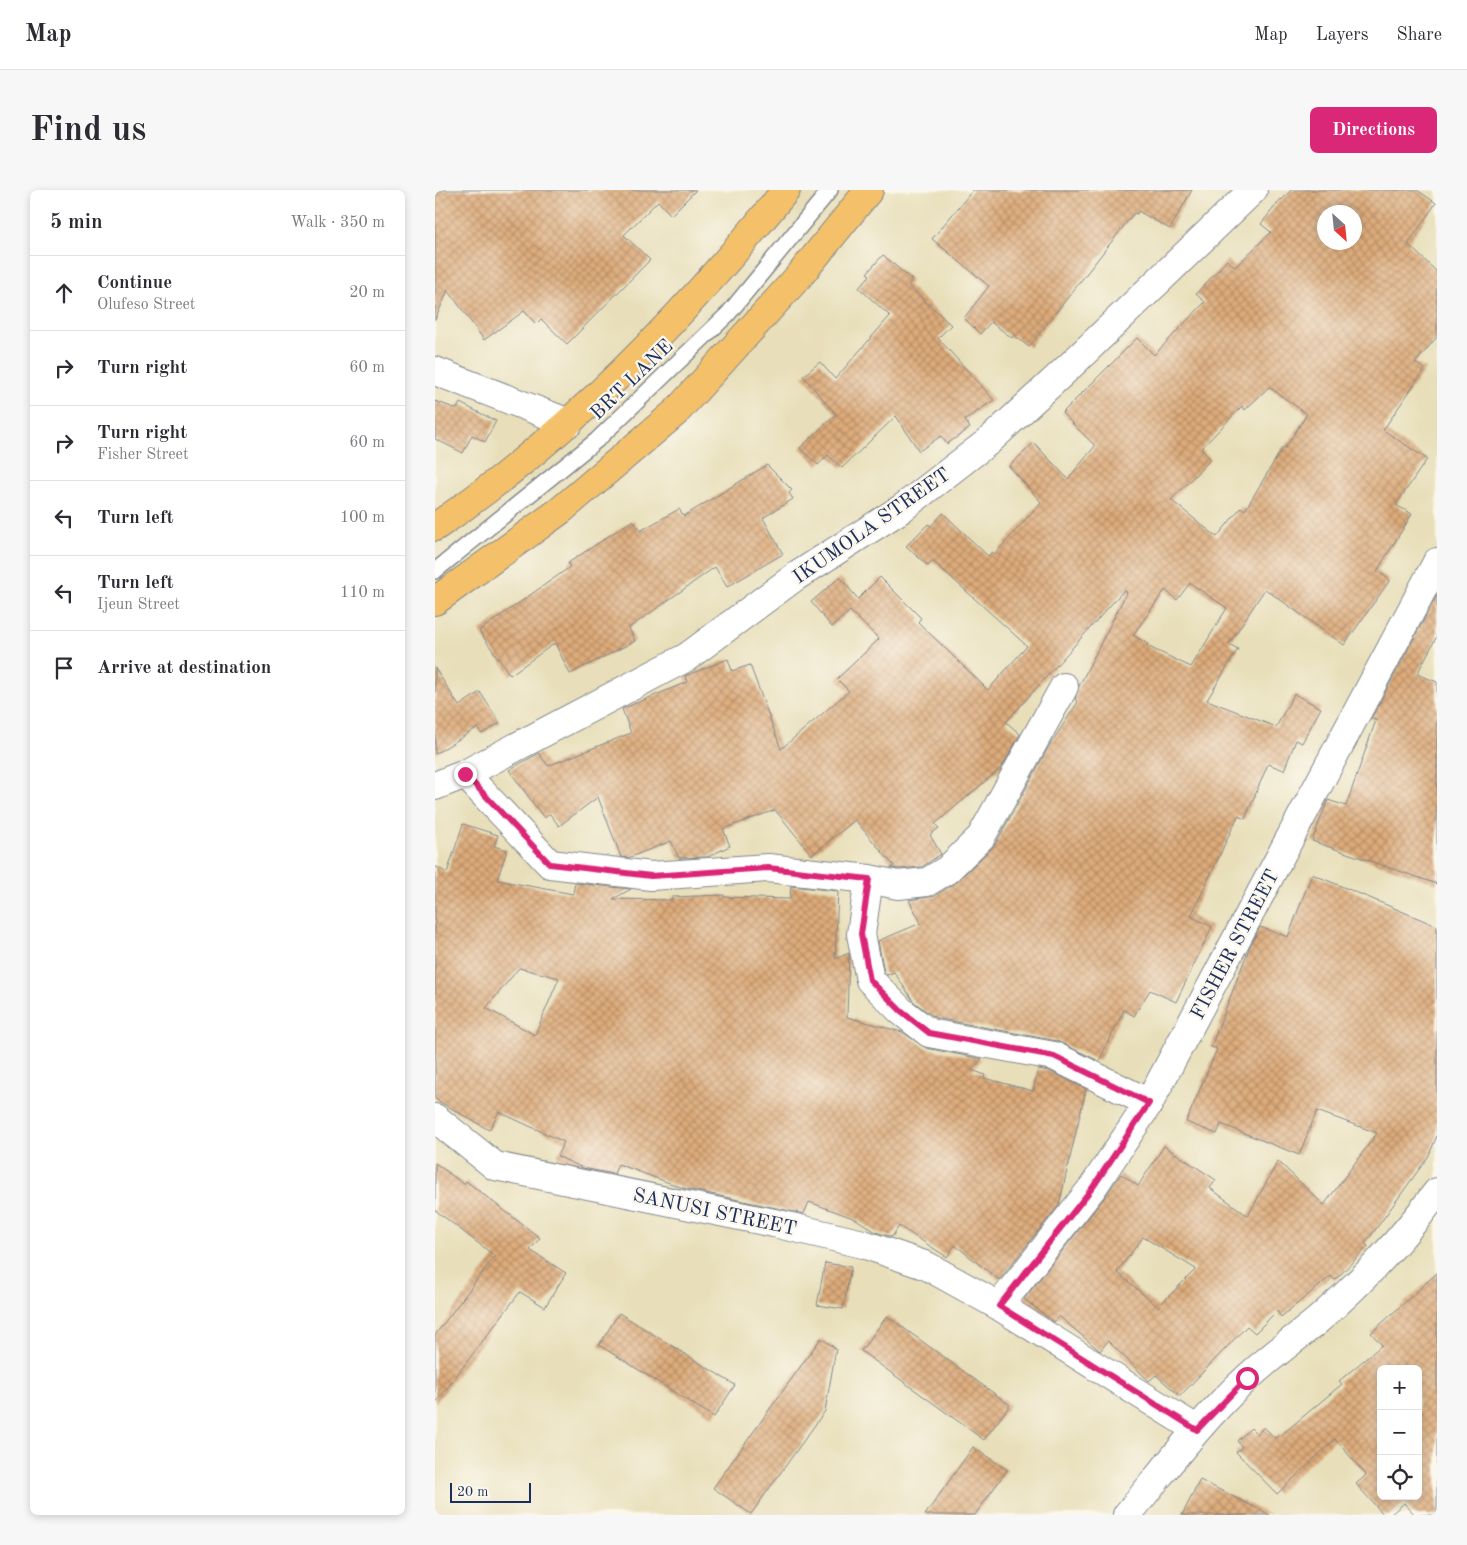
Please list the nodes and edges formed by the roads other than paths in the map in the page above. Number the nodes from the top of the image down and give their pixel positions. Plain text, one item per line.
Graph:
1 (786, 190) edge
2 (830, 190) edge
3 (869, 190) edge
4 (1253, 190) edge
5 (435, 371) edge
6 (569, 423) junction
7 (435, 527) edge
8 (1437, 562) edge
9 (435, 571) edge
10 (435, 602) edge
11 (1064, 687) dead end
12 (465, 774) junction
13 (435, 786) edge
14 (869, 879) junction
15 (1149, 1103) junction
16 (435, 1118) edge
17 (1437, 1192) edge
18 (999, 1306) junction
19 (1197, 1430) junction
20 (1127, 1515) edge

1 - 6 highway
2 - 9 lane, BRT LANE
3 - 10 highway
4 - 12 street, IKUMOLA STREET
5 - 6 street
6 - 7 highway
8 - 15 street, FISHER STREET
11 - 14 street
12 - 13 street, IKUMOLA STREET
12 - 14 street
14 - 15 street
15 - 18 street, FISHER STREET
16 - 18 street, SANUSI STREET
17 - 19 street
18 - 19 street, SANUSI STREET
19 - 20 street

